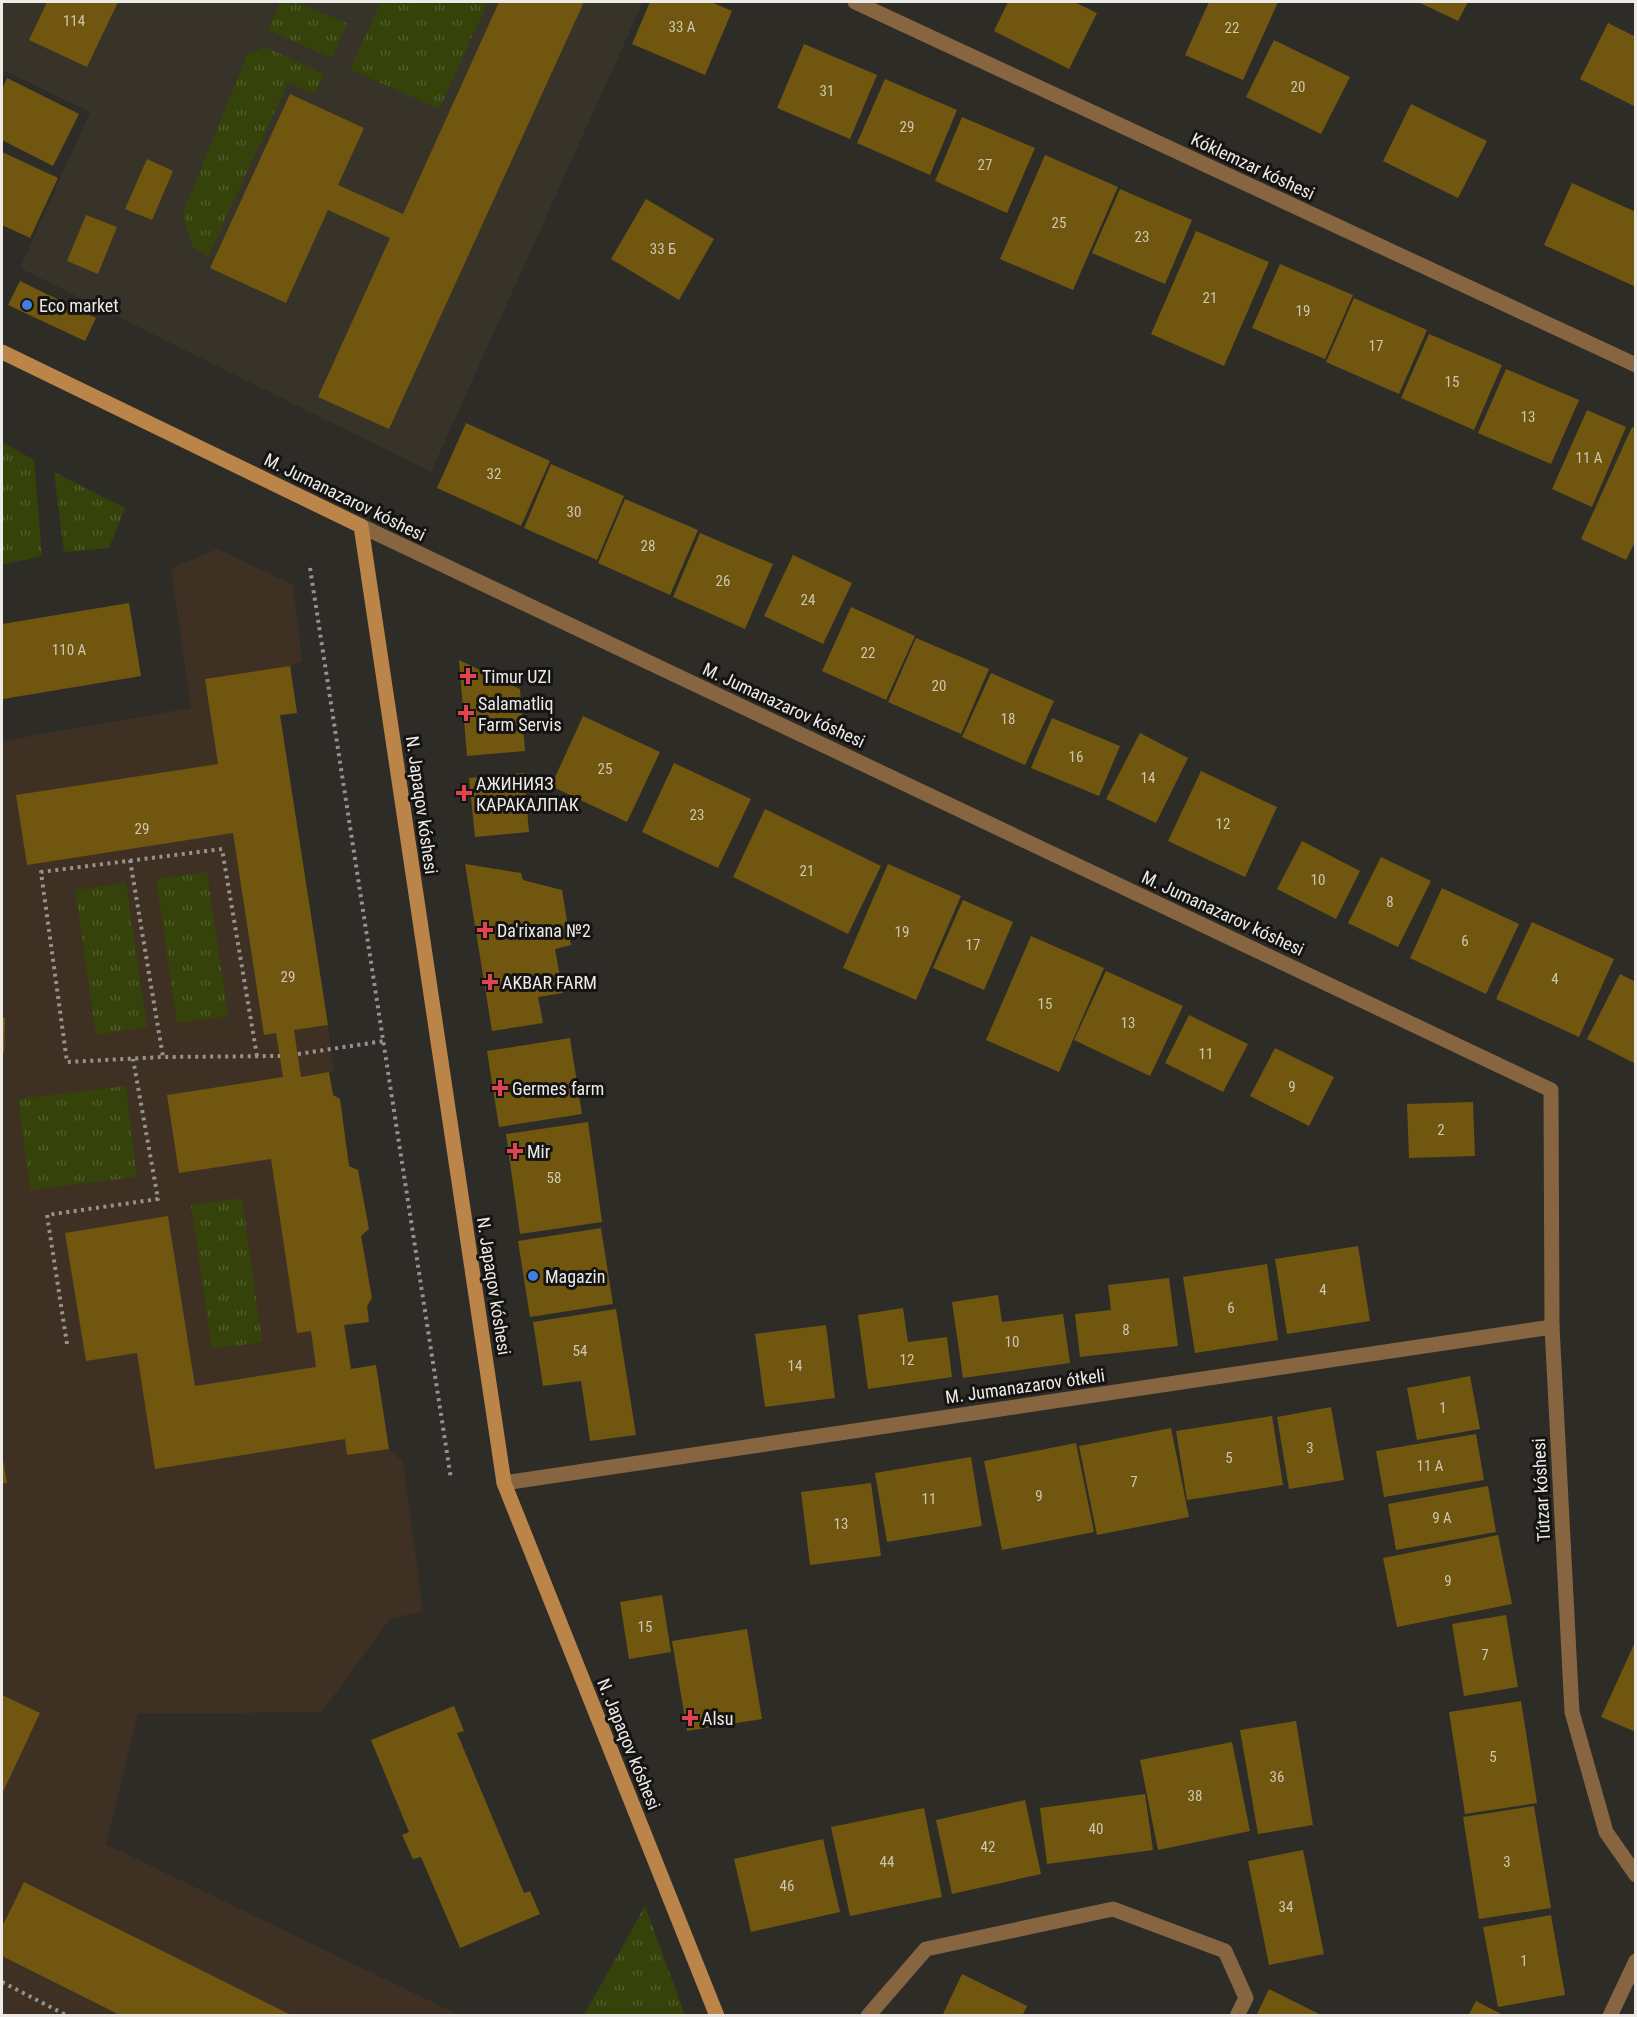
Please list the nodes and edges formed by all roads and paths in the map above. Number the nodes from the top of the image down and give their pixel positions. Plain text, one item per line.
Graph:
1 (855, 2) edge
2 (2, 352) edge
3 (1635, 365) edge
4 (361, 526) junction
5 (310, 568) dead end
6 (130, 860) junction
7 (384, 1041) junction
8 (298, 1054) dead end
9 (257, 1056) junction
10 (280, 1056) dead end
11 (163, 1058) junction
12 (133, 1059) junction
13 (1551, 1090) joint
14 (1552, 1326) junction
15 (67, 1344) dead end
16 (451, 1479) dead end
17 (504, 1483) junction
18 (1635, 1875) edge
19 (1635, 1961) edge
20 (2, 1982) edge
21 (68, 2016) edge
22 (717, 2016) edge
23 (868, 2016) edge
24 (1237, 2016) edge
25 (1610, 2016) edge

1 - 3 street, Kóklemzar kóshesi
2 - 4 main road, M. Jumanazarov kóshesi
4 - 13 street, M. Jumanazarov kóshesi
4 - 17 main road, N. Japaqov kóshesi
5 - 7 path
6 - 9 path
6 - 11 path
6 - 12 path
7 - 8 path
7 - 16 path
9 - 10 path
9 - 11 path
11 - 12 path
12 - 15 path
13 - 14 street, Tútzar kóshesi
14 - 17 street, M. Jumanazarov ótkeli
14 - 18 street, Tútzar kóshesi
17 - 22 main road, N. Japaqov kóshesi
19 - 25 street
20 - 21 path
23 - 24 street

